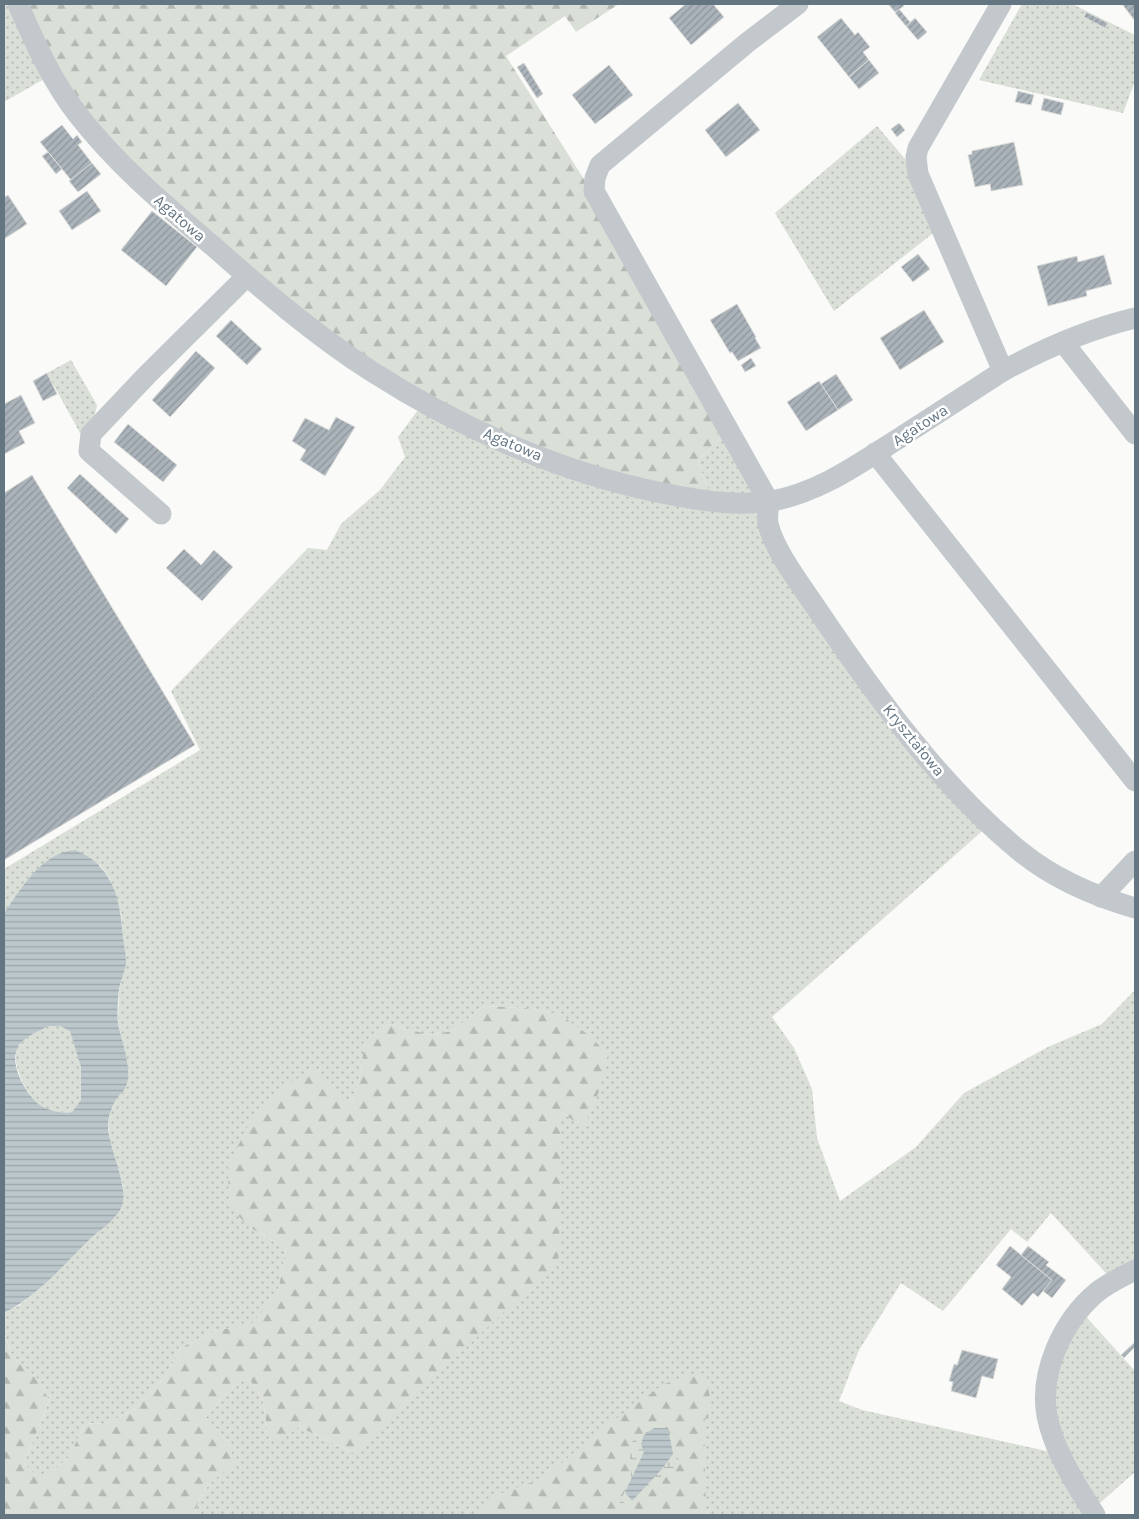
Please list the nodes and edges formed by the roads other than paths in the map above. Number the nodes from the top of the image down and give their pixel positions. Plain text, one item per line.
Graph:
1 (18, 4) edge
2 (798, 4) edge
3 (1001, 4) edge
4 (247, 276) junction
5 (1135, 318) edge
6 (1062, 342) junction
7 (1003, 371) junction
8 (1135, 434) edge
9 (875, 453) junction
10 (769, 502) junction
11 (161, 514) dead end
12 (1135, 781) edge
13 (1135, 861) edge
14 (1101, 897) junction
15 (1135, 908) edge
16 (1135, 1270) edge
17 (1095, 1515) edge

1 - 4 street, Agatowa
2 - 10 street
3 - 7 street
4 - 10 street, Agatowa
4 - 11 street
5 - 6 street, Agatowa
6 - 7 street, Agatowa
6 - 8 street
7 - 9 street, Agatowa
9 - 10 street, Agatowa
9 - 12 street
10 - 14 street, Kryształowa
13 - 14 street
14 - 15 street, Kryształowa
16 - 17 street

